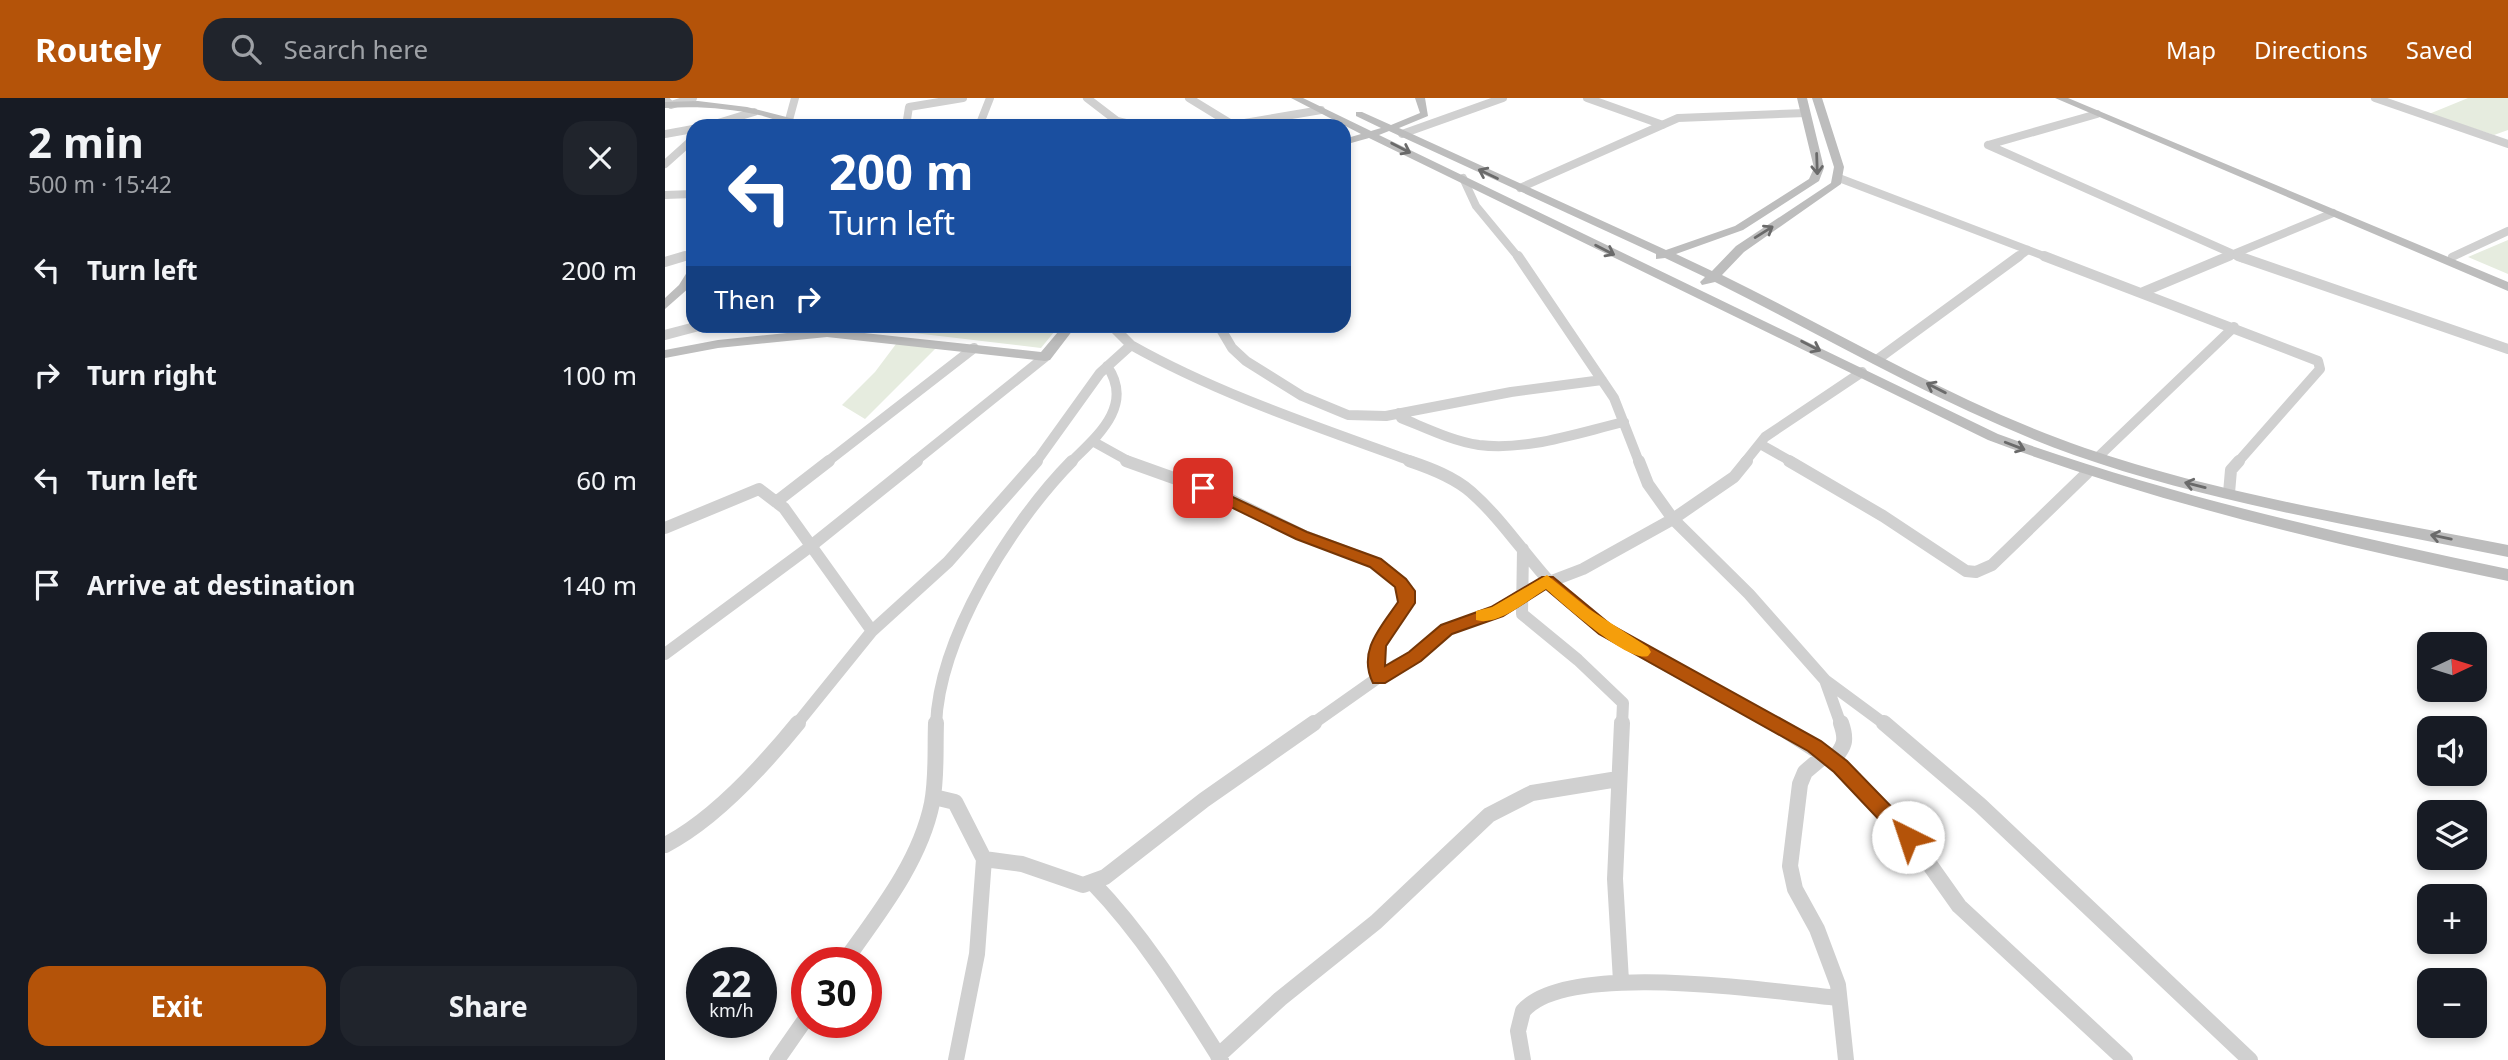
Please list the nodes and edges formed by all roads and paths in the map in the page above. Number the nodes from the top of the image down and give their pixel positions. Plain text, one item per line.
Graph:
1 (693, 98) edge
2 (795, 98) edge
3 (963, 98) edge
4 (990, 98) edge
5 (1087, 98) edge
6 (1189, 98) edge
7 (1296, 98) edge
8 (1421, 98) edge
9 (1503, 98) edge
10 (1587, 98) edge
11 (1802, 98) edge
12 (1817, 98) edge
13 (2060, 98) edge
14 (2072, 98) edge
15 (2375, 98) edge
16 (667, 103) edge
17 (1322, 104) edge
18 (754, 113) junction
19 (1806, 113) junction
20 (2097, 114) junction
21 (733, 119) edge
22 (777, 119) edge
23 (792, 119) edge
24 (907, 119) edge
25 (982, 119) edge
26 (1114, 119) edge
27 (1221, 119) edge
28 (1256, 119) edge
29 (1347, 119) edge
30 (1351, 121) edge
31 (1663, 125) junction
32 (686, 130) edge
33 (1395, 131) junction
34 (665, 134) edge
35 (1372, 134) junction
36 (2508, 135) edge
37 (1351, 140) edge
38 (2495, 140) junction
39 (2508, 144) edge
40 (686, 145) edge
41 (665, 164) edge
42 (1463, 178) junction
43 (1839, 178) junction
44 (1520, 188) junction
45 (686, 194) edge
46 (665, 195) edge
47 (2333, 214) junction
48 (2508, 231) edge
49 (2028, 250) junction
50 (1664, 254) junction
51 (686, 256) edge
52 (2236, 256) junction
53 (2452, 257) junction
54 (665, 262) edge
55 (1643, 268) junction
56 (1715, 277) junction
57 (2508, 280) edge
58 (2508, 287) edge
59 (686, 288) edge
60 (1689, 289) junction
61 (2143, 292) junction
62 (665, 305) edge
63 (2234, 327) junction
64 (686, 329) edge
65 (1064, 333) edge
66 (1119, 333) edge
67 (1224, 333) edge
68 (665, 335) edge
69 (1131, 345) junction
70 (974, 348) junction
71 (2508, 349) edge
72 (665, 354) edge
73 (1045, 357) junction
74 (1878, 359) junction
75 (1107, 366) junction
76 (1862, 372) junction
77 (1602, 380) junction
78 (1399, 414) junction
79 (1624, 422) junction
80 (1094, 442) junction
81 (1760, 444) junction
82 (2098, 457) junction
83 (2087, 473) junction
84 (2229, 492) junction
85 (776, 502) junction
86 (1673, 519) junction
87 (665, 528) edge
88 (811, 546) junction
89 (1523, 549) junction
90 (2508, 551) edge
91 (2508, 575) edge
92 (1547, 581) junction
93 (1523, 594) junction
94 (872, 631) junction
95 (665, 654) edge
96 (1379, 678) junction
97 (1825, 680) junction
98 (1829, 757) junction
99 (1618, 779) junction
100 (934, 797) junction
101 (665, 845) edge
102 (984, 859) junction
103 (1093, 883) junction
104 (854, 947) edge
105 (1621, 981) junction
106 (1839, 998) junction
107 (792, 1038) edge
108 (1219, 1058) edge
109 (777, 1060) edge
110 (956, 1060) edge
111 (1523, 1060) edge
112 (1846, 1060) edge
113 (2125, 1060) edge
114 (2250, 1060) edge

1 - 16 street
2 - 23 street
3 - 24 street
4 - 25 street
5 - 26 street
6 - 27 street
7 - 17 street
8 - 33 street
9 - 33 street
10 - 31 street
11 - 19 street
12 - 43 street
13 - 20 street
14 - 53 street
15 - 38 street
16 - 18 street
17 - 28 street
17 - 29 street
17 - 33 street
18 - 21 street
18 - 22 street
19 - 31 street
19 -> 50 street
20 - 47 street
20 - 52 street
30 - 35 street
31 - 44 street
32 - 34 street
33 - 35 street
44 -> 33 street
35 - 37 street
35 -> 42 street
36 - 38 street
38 - 39 street
40 - 41 street
42 -> 55 street
42 - 77 street
43 - 49 street
56 -> 43 street
44 - 50 street
45 - 46 street
47 - 52 street
47 - 58 street
48 - 53 street
49 - 61 street
49 - 74 street
50 - 55 street
50 - 56 street
51 - 54 street
52 - 61 street
52 - 71 street
53 - 57 street
55 - 60 street
56 - 60 street
56 - 74 street
59 - 62 street
60 -> 76 street
61 - 63 street
63 - 82 street
63 - 84 street
64 - 68 street
65 - 73 street
66 - 69 street
67 - 78 street
69 - 75 street
69 - 89 street
70 - 72 street
70 - 73 street
70 - 85 street
73 - 88 street
82 -> 74 street
75 - 80 street
75 - 94 street
76 - 81 street
76 -> 83 street
77 - 78 street
77 - 79 street
78 - 79 street
79 - 86 street
80 - 96 street
80 - 100 street
81 - 83 street
81 - 86 street
84 -> 82 street
83 - 91 street
90 -> 84 street
85 - 87 street
85 - 88 street
86 - 92 street
86 - 97 street
88 - 94 street
88 - 95 street
89 - 92 street
89 - 93 street
92 - 93 street
92 - 98 street
93 - 96 street
93 - 99 street
94 - 101 street
96 - 103 street
97 - 98 street
97 - 114 street
98 - 106 street
98 - 113 street
99 - 105 street
99 - 108 street
100 - 102 street
100 - 104 street
102 - 103 street
102 - 110 street
103 - 108 street
105 - 106 street
105 - 111 street
106 - 112 street
107 - 109 street

